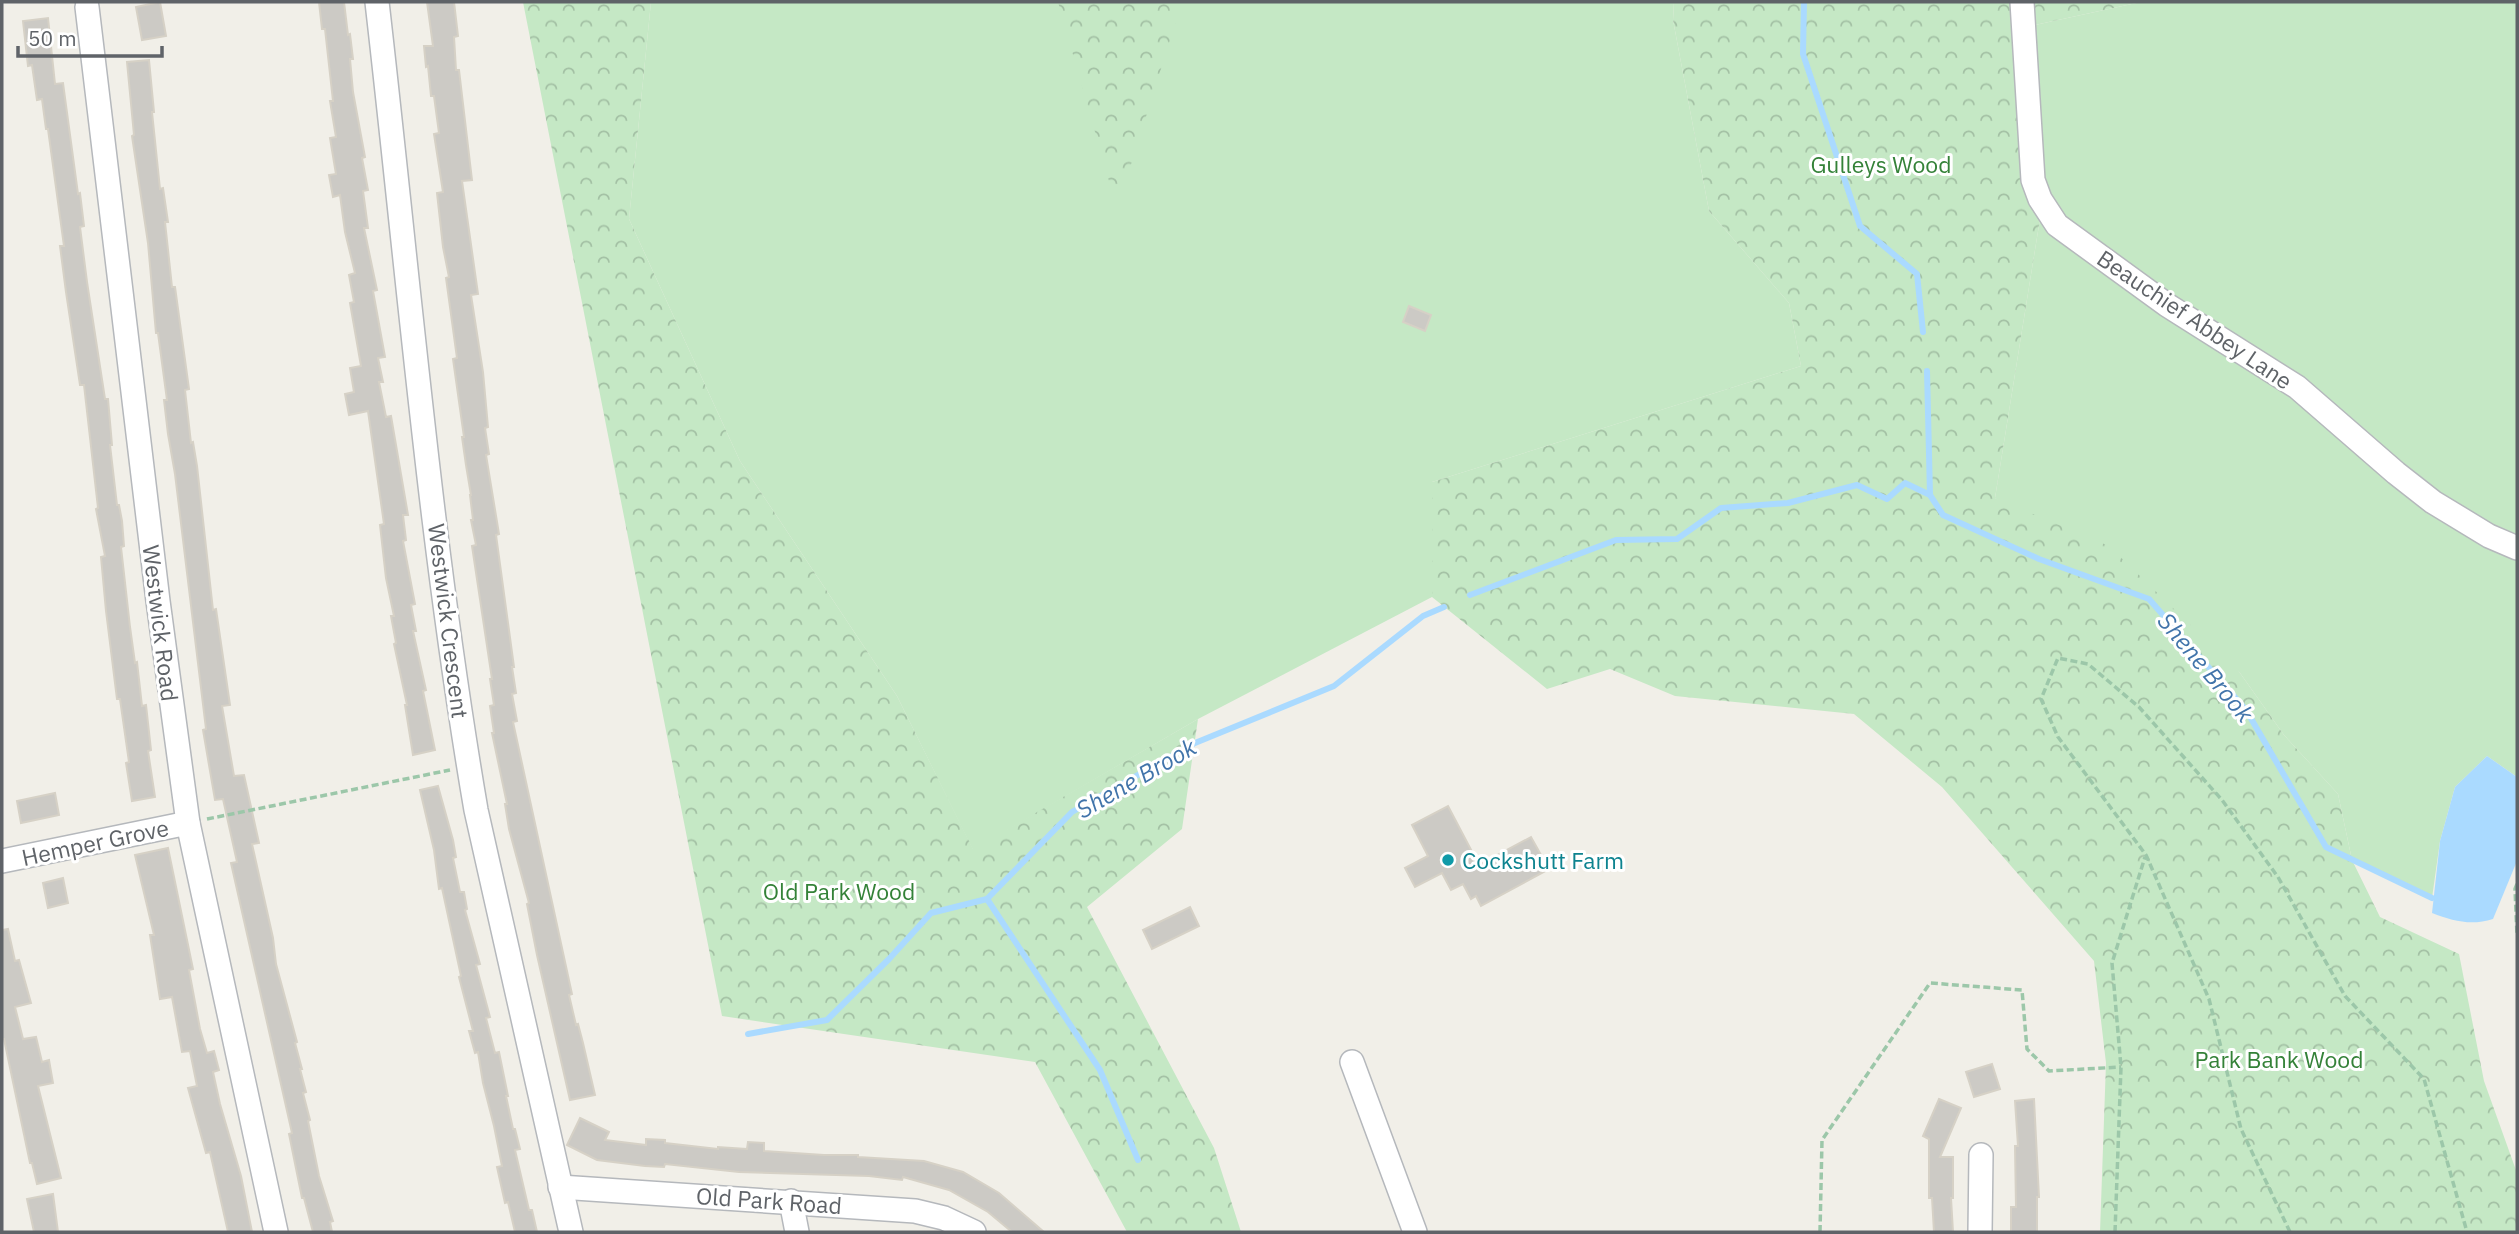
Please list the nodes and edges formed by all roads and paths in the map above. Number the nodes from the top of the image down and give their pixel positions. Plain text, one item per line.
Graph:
1 (377, 2) edge
2 (2022, 2) edge
3 (85, 4) edge
4 (2517, 548) edge
5 (468, 766) junction
6 (188, 822) junction
7 (2146, 855) junction
8 (2, 861) edge
9 (2517, 884) edge
10 (2517, 934) edge
11 (1352, 1062) dead end
12 (2121, 1067) junction
13 (1981, 1155) dead end
14 (561, 1187) junction
15 (791, 1201) junction
16 (276, 1232) edge
17 (571, 1232) edge
18 (797, 1232) edge
19 (974, 1232) edge
20 (1415, 1232) edge
21 (1820, 1232) edge
22 (1980, 1232) edge
23 (2115, 1232) edge
24 (2290, 1232) edge
25 (2467, 1232) edge

1 - 5 street, Westwick Crescent
2 - 4 street, Beauchief Abbey Lane
3 - 6 street, Westwick Road
5 - 6 path
5 - 14 street, Westwick Crescent
6 - 8 street, Hemper Grove
6 - 16 street, Westwick Road
7 - 12 path
7 - 24 path
7 - 25 path
9 - 10 path
11 - 20 street
12 - 21 path
12 - 23 path
13 - 22 street
14 - 15 street, Old Park Road
14 - 17 street, Westwick Crescent
15 - 18 street
15 - 19 street, Old Park Road

